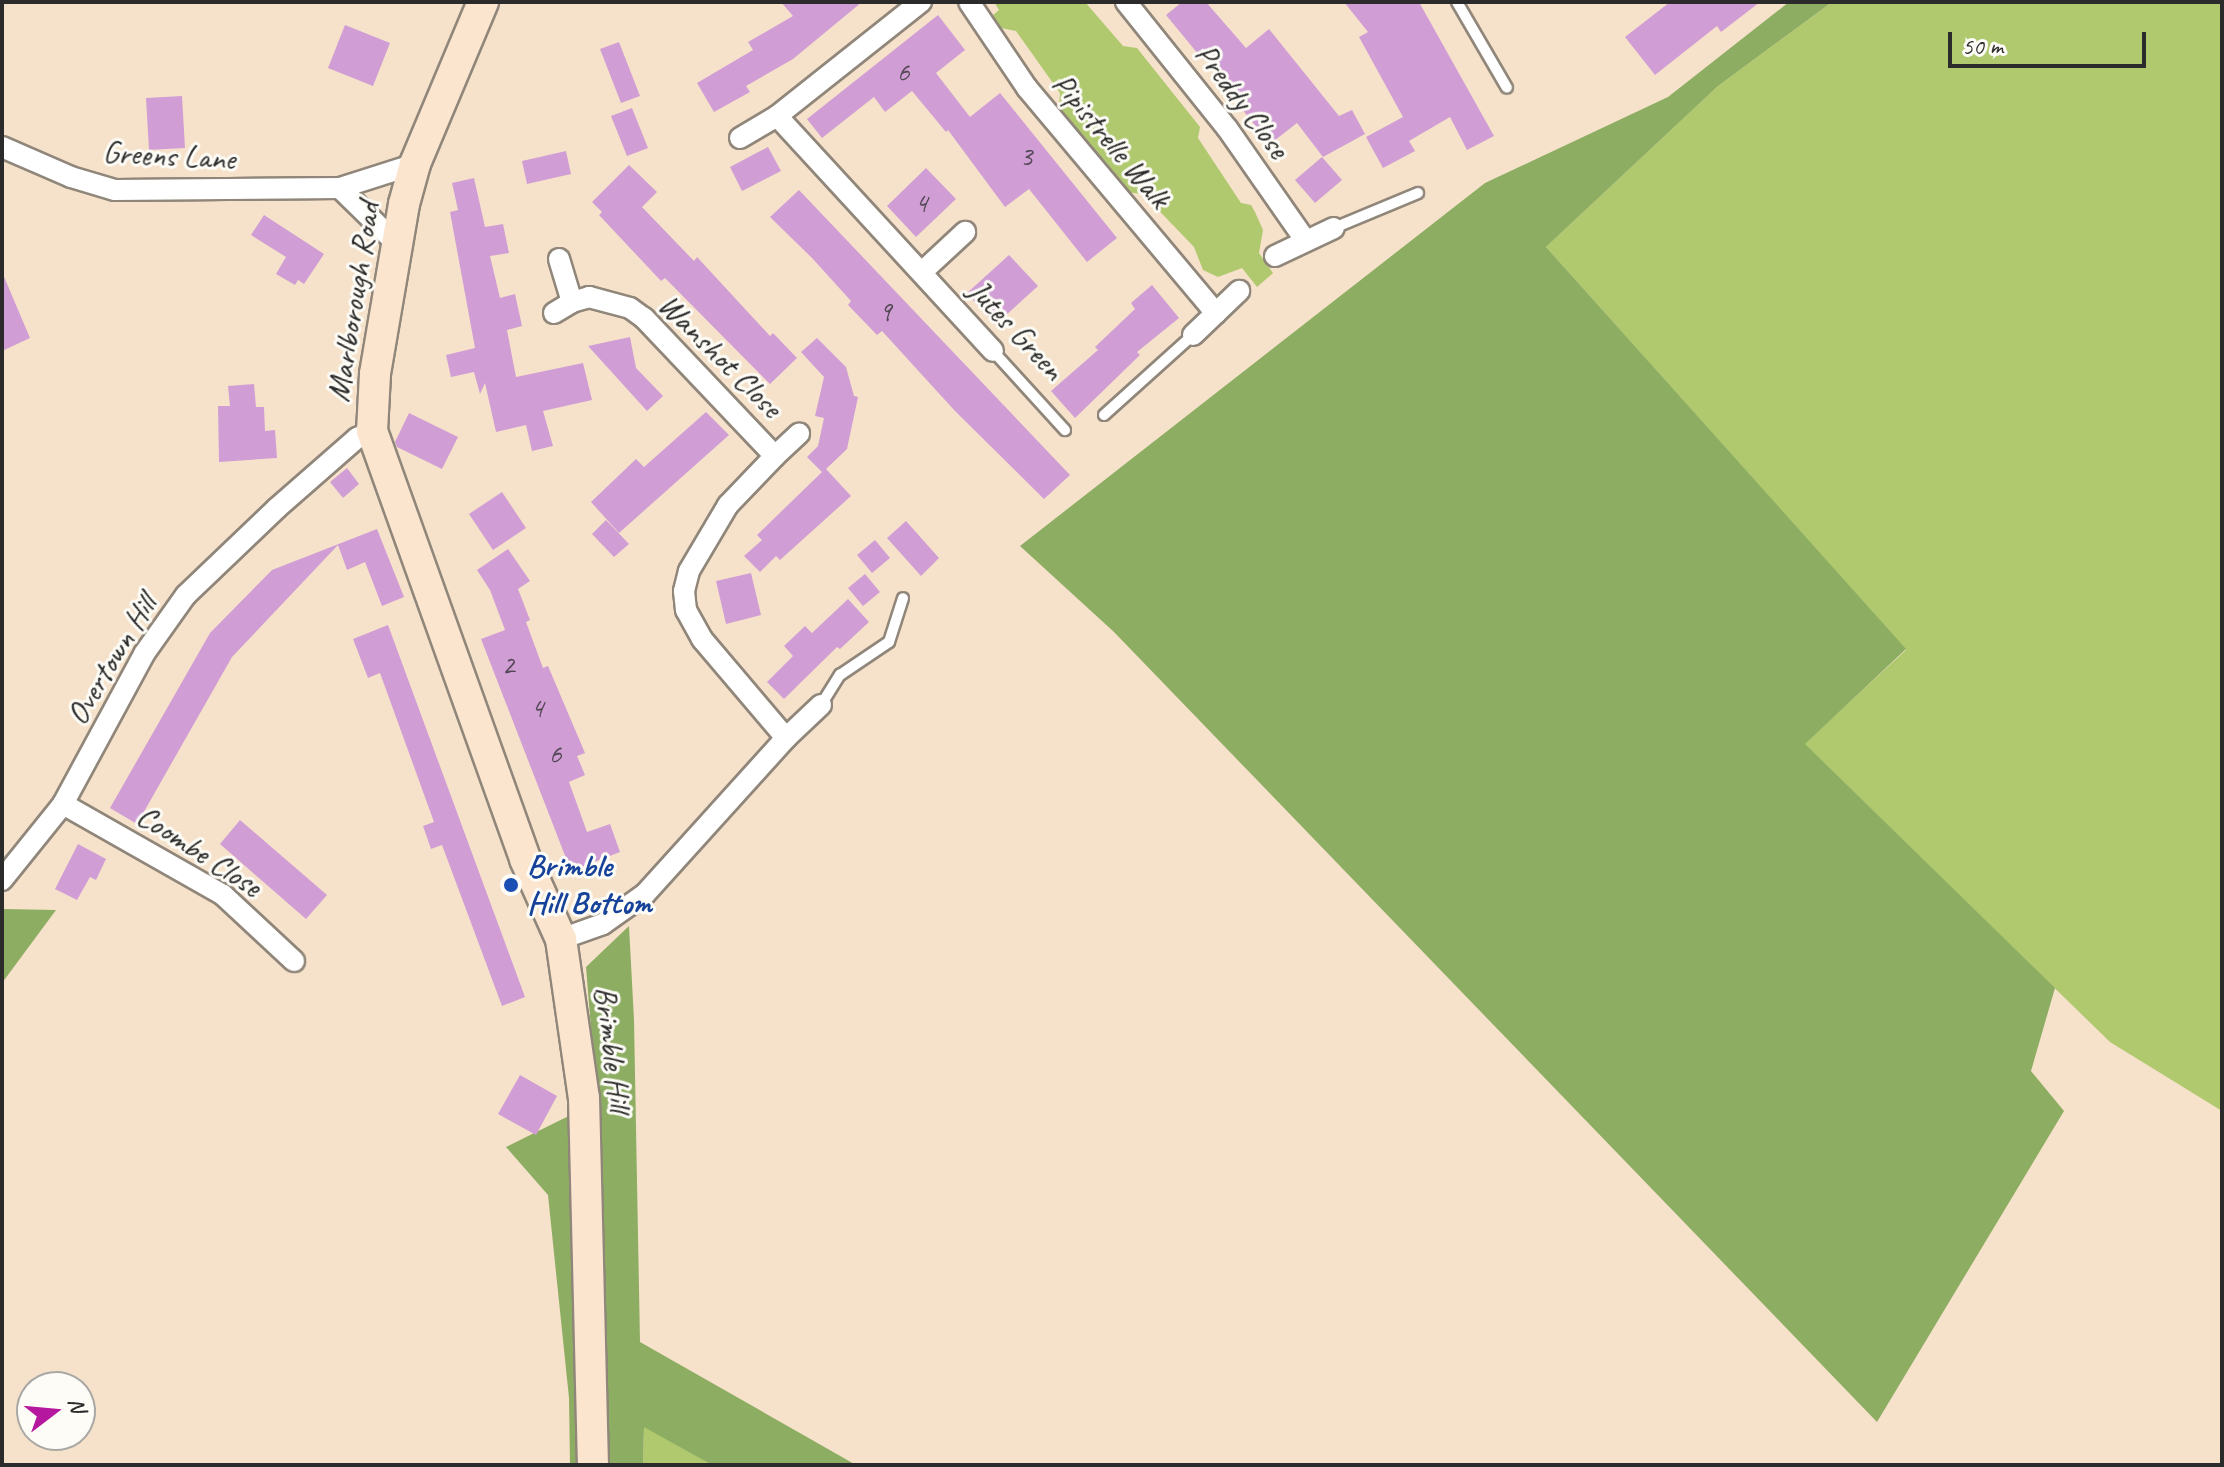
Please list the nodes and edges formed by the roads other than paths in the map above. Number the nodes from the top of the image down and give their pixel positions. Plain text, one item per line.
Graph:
1 (483, 2) edge
2 (921, 2) edge
3 (969, 2) edge
4 (1126, 2) edge
5 (1457, 2) edge
6 (1507, 88) dead end
7 (777, 116) junction
8 (740, 138) dead end
9 (2, 147) edge
10 (415, 164) junction
11 (340, 188) junction
12 (1418, 193) dead end
13 (1334, 228) joint
14 (965, 232) dead end
15 (1305, 240) junction
16 (396, 243) junction
17 (1275, 256) dead end
18 (559, 259) dead end
19 (922, 272) junction
20 (1239, 291) dead end
21 (572, 302) junction
22 (554, 313) dead end
23 (1216, 313) junction
24 (1193, 335) joint
25 (993, 351) joint
26 (1104, 415) dead end
27 (1065, 430) dead end
28 (372, 431) junction
29 (799, 434) dead end
30 (775, 456) junction
31 (903, 598) dead end
32 (454, 662) joint
33 (821, 705) joint
34 (786, 738) junction
35 (63, 804) junction
36 (2, 880) edge
37 (561, 939) junction
38 (294, 961) dead end
39 (593, 1465) edge

1 - 10 main road, Marlborough Road
2 - 7 street
3 - 23 street, Pipistrelle Walk
4 - 15 street, Preddy Close
5 - 6 lane
7 - 8 street
7 - 19 street, Jutes Green
9 - 11 street, Greens Lane
10 - 11 street, Greens Lane
10 - 16 main road, Marlborough Road
11 - 16 street
12 - 13 lane
13 - 15 street
14 - 19 street, Jutes Green
15 - 17 street
16 - 28 main road, Marlborough Road
18 - 21 street
19 - 25 street, Jutes Green
20 - 23 street
21 - 22 street
21 - 30 street, Wanshot Close
23 - 24 street
24 - 26 lane
25 - 27 lane, Jutes Green
28 - 32 main road, Marlborough Road
28 - 35 street, Overtown Hill
29 - 30 street, Wanshot Close
30 - 34 street, Wanshot Close
31 - 33 lane
32 - 37 main road, Brimble Hill
33 - 34 street
34 - 37 street
35 - 36 street, Overtown Hill
35 - 38 street, Coombe Close
37 - 39 main road, Brimble Hill

